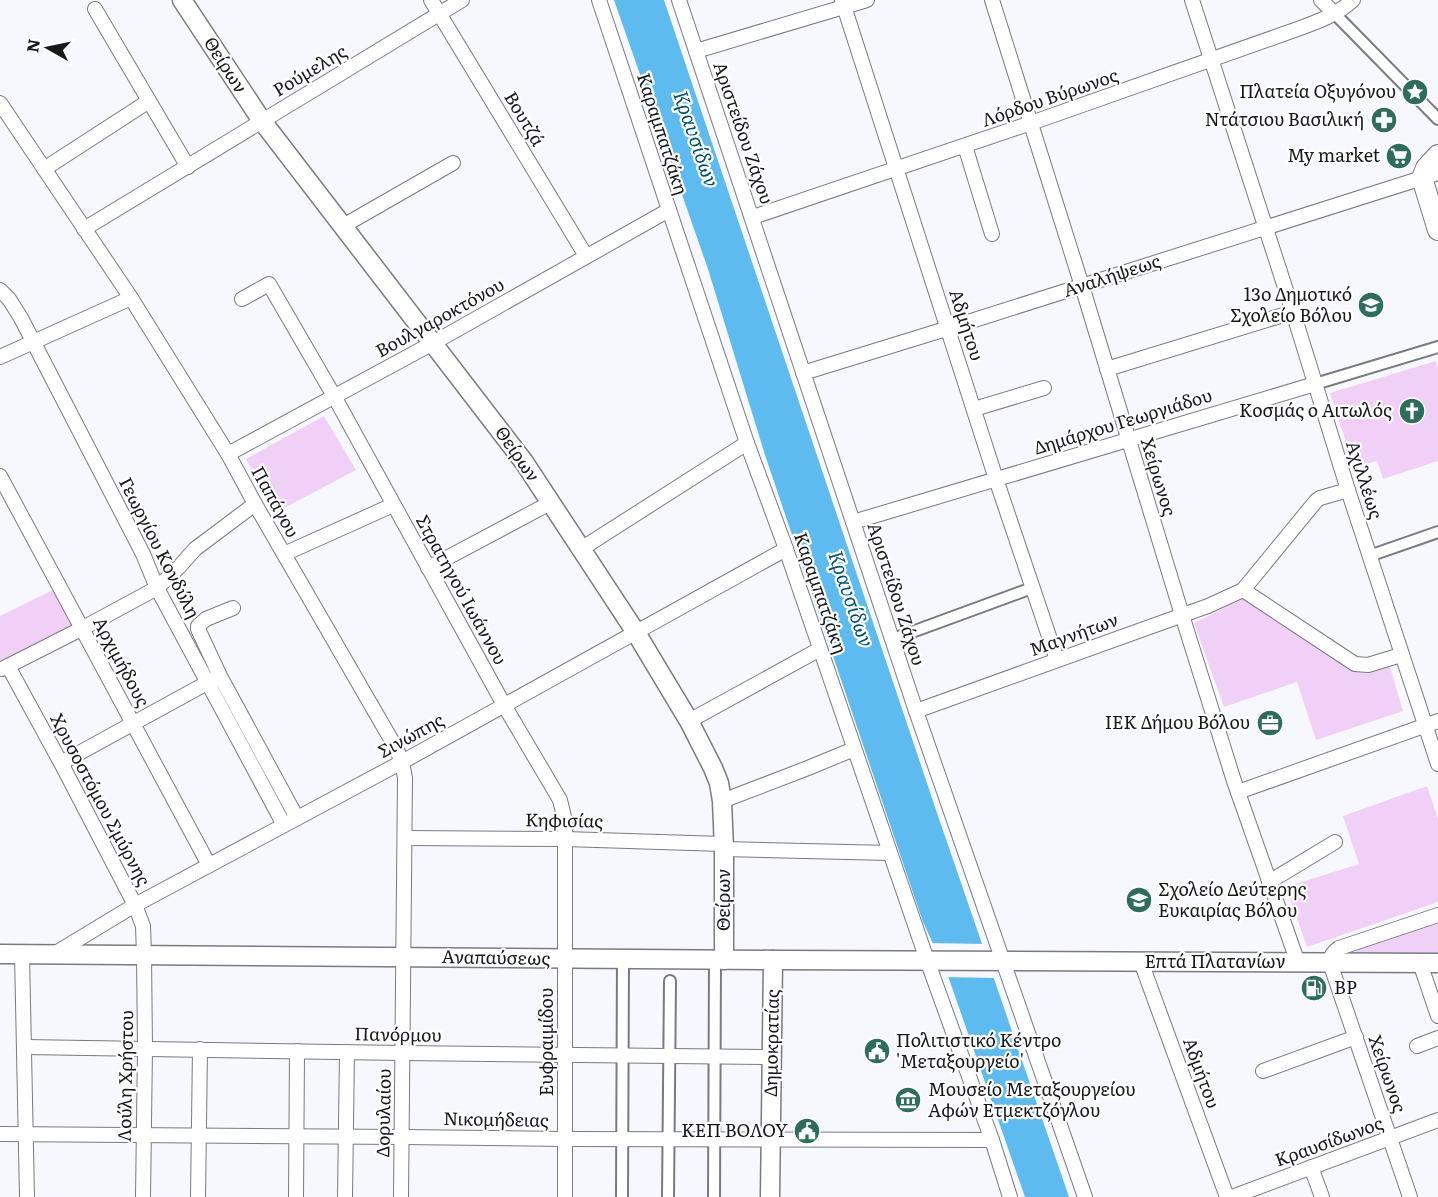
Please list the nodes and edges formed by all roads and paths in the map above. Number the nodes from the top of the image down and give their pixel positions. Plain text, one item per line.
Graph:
1 (182, 0) edge
2 (431, 0) edge
3 (462, 0) edge
4 (599, 0) edge
5 (679, 0) edge
6 (867, 0) edge
7 (992, 0) edge
8 (1192, 0) edge
9 (1321, 0) edge
10 (1353, 0) edge
11 (843, 3) edge
12 (95, 9) dead end
13 (439, 14) junction
14 (1335, 14) junction
15 (696, 51) junction
16 (1211, 60) junction
17 (148, 101) junction
18 (0, 103) edge
19 (1438, 118) edge
20 (262, 121) junction
21 (1031, 123) junction
22 (965, 146) junction
23 (1438, 155) edge
24 (453, 163) dead end
25 (188, 167) junction
26 (44, 169) junction
27 (897, 169) junction
28 (1430, 175) edge
29 (669, 210) junction
30 (753, 218) junction
31 (343, 226) junction
32 (1265, 227) junction
33 (84, 230) junction
34 (1438, 230) edge
35 (992, 234) dead end
36 (586, 256) junction
37 (1082, 286) junction
38 (0, 290) edge
39 (131, 298) junction
40 (242, 298) dead end
41 (1293, 312) junction
42 (949, 328) junction
43 (34, 342) junction
44 (433, 343) junction
45 (1438, 347) edge
46 (0, 357) edge
47 (1107, 369) junction
48 (803, 373) junction
49 (1315, 384) junction
50 (1044, 388) dead end
51 (334, 396) junction
52 (974, 409) junction
53 (1128, 440) junction
54 (747, 442) junction
55 (228, 454) junction
56 (0, 476) edge
57 (996, 479) junction
58 (1348, 490) junction
59 (550, 502) junction
60 (255, 504) junction
61 (393, 505) junction
62 (853, 522) junction
63 (1438, 532) edge
64 (581, 549) junction
65 (786, 549) junction
66 (284, 554) junction
67 (1369, 556) junction
68 (428, 568) junction
69 (157, 588) junction
70 (1032, 588) junction
71 (1243, 590) junction
72 (233, 608) dead end
73 (1182, 615) junction
74 (83, 628) junction
75 (635, 632) junction
76 (892, 639) junction
77 (820, 649) junction
78 (1401, 655) junction
79 (1057, 660) junction
80 (4, 668) edge
81 (214, 679) junction
82 (504, 705) junction
83 (916, 711) junction
84 (689, 722) junction
85 (134, 723) junction
86 (1432, 723) edge
87 (855, 749) junction
88 (402, 762) junction
89 (61, 763) junction
90 (1438, 764) edge
91 (1238, 792) junction
92 (722, 801) junction
93 (297, 818) junction
94 (284, 825) junction
95 (405, 838) junction
96 (565, 839) junction
97 (1335, 842) dead end
98 (724, 846) junction
99 (890, 853) junction
100 (209, 865) junction
101 (1269, 882) junction
102 (135, 905) junction
103 (1438, 915) edge
104 (0, 954) edge
105 (22, 954) junction
106 (54, 954) junction
107 (144, 955) junction
108 (404, 957) junction
109 (565, 959) junction
110 (623, 959) junction
111 (720, 960) junction
112 (773, 960) junction
113 (931, 961) junction
114 (998, 961) junction
115 (1141, 962) junction
116 (1298, 963) junction
117 (1330, 963) junction
118 (1420, 963) junction
119 (1438, 963) edge
120 (670, 981) dead end
121 (1438, 1016) edge
122 (1356, 1038) junction
123 (1438, 1038) edge
124 (1417, 1046) dead end
125 (25, 1047) junction
126 (145, 1048) junction
127 (200, 1049) junction
128 (297, 1051) junction
129 (346, 1052) junction
130 (403, 1053) junction
131 (565, 1055) junction
132 (623, 1055) junction
133 (669, 1056) junction
134 (715, 1056) junction
135 (772, 1057) junction
136 (1263, 1071) dead end
137 (1438, 1120) edge
138 (0, 1134) edge
139 (26, 1135) junction
140 (143, 1136) junction
141 (199, 1136) junction
142 (297, 1136) junction
143 (346, 1137) junction
144 (402, 1137) junction
145 (565, 1139) junction
146 (622, 1139) junction
147 (668, 1139) junction
148 (714, 1139) junction
149 (771, 1139) junction
150 (1390, 1139) junction
151 (992, 1140) junction
152 (1311, 1167) junction
153 (27, 1197) edge
154 (143, 1197) edge
155 (198, 1197) edge
156 (296, 1197) edge
157 (345, 1197) edge
158 (401, 1197) edge
159 (565, 1197) edge
160 (622, 1197) edge
161 (668, 1197) edge
162 (714, 1197) edge
163 (770, 1197) edge
164 (1010, 1197) edge
165 (1085, 1197) edge
166 (1229, 1197) edge
167 (1322, 1197) edge
168 (1410, 1197) edge

1 - 20 street, Θείρων
2 - 13 street, Βουτζά
3 - 13 street, Ρούμελης
4 - 29 street, Καραμπατζάκη
5 - 15 street, Αριστείδου Ζάχου
6 - 11 street
7 - 21 street, Χείρωνος
8 - 16 street, Αχιλλέως
9 - 14 street
10 - 14 street, Λόρδου Βύρωνος
11 - 15 street
11 - 27 street, Αδμήτου
12 - 17 street
13 - 20 street, Ρούμελης
13 - 36 street, Βουτζά
14 - 16 street, Λόρδου Βύρωνος
14 - 19 street
15 - 30 street, Αριστείδου Ζάχου
16 - 21 street, Λόρδου Βύρωνος
16 - 32 street, Αχιλλέως
17 - 25 street
17 - 26 street
18 - 26 street, Παπάγου
20 - 25 street, Ρούμελης
20 - 31 street, Θείρων
21 - 22 street, Λόρδου Βύρωνος
21 - 37 street, Χείρωνος
22 - 27 street, Λόρδου Βύρωνος
22 - 35 street
23 - 28 main road
24 - 31 street
25 - 33 street, Ρούμελης
26 - 33 street, Παπάγου
27 - 30 street, Λόρδου Βύρωνος
27 - 42 street, Αδμήτου
28 - 32 street, Αναλήψεως
28 - 34 main road
29 - 36 street, Βουλγαροκτόνου
29 - 54 street, Καραμπατζάκη
30 - 48 street, Αριστείδου Ζάχου
31 - 44 street, Θείρων
32 - 37 street, Αναλήψεως
32 - 41 street, Αχιλλέως
33 - 39 street, Παπάγου
36 - 44 street, Βουλγαροκτόνου
37 - 42 street, Αναλήψεως
37 - 47 street, Χείρωνος
38 - 43 street, Γεωργίου Κονδύλη
39 - 43 street
39 - 55 street, Παπάγου
40 - 51 street, Στρατηγού Ιωάννου
41 - 47 street
41 - 49 street, Αχιλλέως
42 - 48 street, Αναλήψεως
42 - 52 street, Αδμήτου
43 - 46 street
43 - 69 street, Γεωργίου Κονδύλη
44 - 51 street, Βουλγαροκτόνου
44 - 59 street, Θείρων
45 - 49 street, Δημάρχου Γεωργιάδου
47 - 53 street, Χείρωνος
48 - 62 street, Αριστείδου Ζάχου
49 - 53 street, Δημάρχου Γεωργιάδου
49 - 58 street, Αχιλλέως
50 - 52 street
51 - 55 street, Βουλγαροκτόνου
51 - 61 street, Στρατηγού Ιωάννου
52 - 57 street, Αδμήτου
53 - 57 street, Δημάρχου Γεωργιάδου
53 - 73 street, Χείρωνος
54 - 64 street
54 - 65 street, Καραμπατζάκη
55 - 60 street, Παπάγου
56 - 74 street, Αρχιμήδους
57 - 62 street, Δημάρχου Γεωργιάδου
57 - 70 street, Αδμήτου
58 - 67 street, Αχιλλέως
58 - 71 street
59 - 64 street, Θείρων
59 - 68 street
60 - 66 street, Παπάγου
60 - 69 street
61 - 66 street
61 - 68 street, Στρατηγού Ιωάννου
62 - 76 street, Αριστείδου Ζάχου
63 - 67 street
64 - 75 street, Θείρων
65 - 75 street, Σινώπης
65 - 77 street, Καραμπατζάκη
66 - 88 street, Παπάγου
67 - 78 street, Αχιλλέως
68 - 82 street, Στρατηγού Ιωάννου
69 - 74 street
69 - 81 street, Γεωργίου Κονδύλη
70 - 76 street
70 - 79 street, Αδμήτου
71 - 73 street, Μαγνήτων
71 - 78 street
72 - 81 street, Γεωργίου Κονδύλη
73 - 79 street, Μαγνήτων
73 - 91 street, Χείρωνος
74 - 80 street
74 - 85 street, Αρχιμήδους
75 - 82 street, Σινώπης
75 - 84 street, Θείρων
76 - 83 street, Αριστείδου Ζάχου
77 - 84 street
77 - 87 street, Καραμπατζάκη
78 - 86 street, Αχιλλέως
79 - 83 street, Μαγνήτων
80 - 89 street, Χρυσοστόμου Σμύρνης
81 - 85 street
81 - 93 street, Γεωργίου Κονδύλη
81 - 94 street, Γεωργίου Κονδύλη
82 - 88 street, Σινώπης
82 - 96 street, Στρατηγού Ιωάννου
83 - 114 street, Αριστείδου Ζάχου
84 - 92 street, Θείρων
85 - 89 street
85 - 100 street, Αρχιμήδους
86 - 90 street, Αχιλλέως
86 - 91 street
87 - 92 street
87 - 99 street, Καραμπατζάκη
88 - 93 street, Σινώπης
88 - 95 street, Παπάγου
89 - 102 street, Χρυσοστόμου Σμύρνης
91 - 101 street, Χείρωνος
92 - 98 street, Θείρων
93 - 94 street, Σινώπης
94 - 100 street, Σινώπης
95 - 96 street, Κηφισίας
95 - 108 street, Παπάγου
96 - 98 street, Κηφισίας
96 - 109 street, Στρατηγού Ιωάννου
97 - 101 street
98 - 99 street, Κηφισίας
98 - 111 street, Θείρων
99 - 113 street, Καραμπατζάκη
100 - 102 street, Σινώπης
101 - 116 street, Χείρωνος
102 - 106 street, Σινώπης
102 - 107 street, Χρυσοστόμου Σμύρνης
103 - 117 street
104 - 105 street, Αναπαύσεως
105 - 106 street, Αναπαύσεως
105 - 125 street
106 - 107 street, Αναπαύσεως
107 - 108 street, Αναπαύσεως
107 - 126 street, Λούλη Χρήστου
108 - 109 street, Αναπαύσεως
108 - 130 street, Δορυλαίου
109 - 110 street, Αναπαύσεως
109 - 131 street, Ευφραιμίδου
110 - 111 street, Αναπαύσεως
110 - 132 street
111 - 112 street, Αναπαύσεως
111 - 134 street
112 - 113 street, Αναπαύσεως
112 - 135 street, Δημοκρατίας
113 - 114 street, Αναπαύσεως
113 - 151 street, Καραμπατζάκη
114 - 115 street, Επτά Πλατανίων
114 - 165 street, Αριστείδου Ζάχου
115 - 116 street, Επτά Πλατανίων
115 - 166 street, Αδμήτου
116 - 117 street, Επτά Πλατανίων
117 - 118 street, Επτά Πλατανίων
117 - 122 street, Χείρωνος
118 - 119 street, Επτά Πλατανίων
118 - 121 street
120 - 133 street
122 - 136 street
122 - 150 street, Χείρωνος
123 - 124 street
125 - 126 street, Πανόρμου
125 - 139 street
126 - 127 street, Πανόρμου
126 - 140 street, Λούλη Χρήστου
127 - 128 street, Πανόρμου
127 - 141 street
128 - 129 street, Πανόρμου
128 - 142 street
129 - 130 street, Πανόρμου
129 - 143 street
130 - 131 street, Πανόρμου
130 - 144 street, Δορυλαίου
131 - 132 street, Πανόρμου
131 - 145 street, Ευφραιμίδου
132 - 133 street, Πανόρμου
132 - 146 street
133 - 134 street, Πανόρμου
133 - 147 street
134 - 135 street, Πανόρμου
134 - 148 street
135 - 149 street, Δημοκρατίας
137 - 150 street, Κραυσίδωνος
138 - 139 street, Νικομήδειας
139 - 140 street, Νικομήδειας
139 - 153 street
140 - 141 street, Νικομήδειας
140 - 154 street, Λούλη Χρήστου
141 - 142 street, Νικομήδειας
141 - 155 street
142 - 143 street, Νικομήδειας
142 - 156 street
143 - 144 street, Νικομήδειας
143 - 157 street
144 - 145 street, Νικομήδειας
144 - 158 street, Δορυλαίου
145 - 146 street, Νικομήδειας
145 - 159 street, Ευφραιμίδου
146 - 147 street, Νικομήδειας
146 - 160 street
147 - 148 street, Νικομήδειας
147 - 161 street
148 - 149 street, Νικομήδειας
148 - 162 street
149 - 151 street, Νικομήδειας
149 - 163 street, Δημοκρατίας
150 - 152 street, Κραυσίδωνος
150 - 168 street, Χείρωνος
151 - 164 street, Καραμπατζάκη
152 - 166 street, Κραυσίδωνος
152 - 167 street

